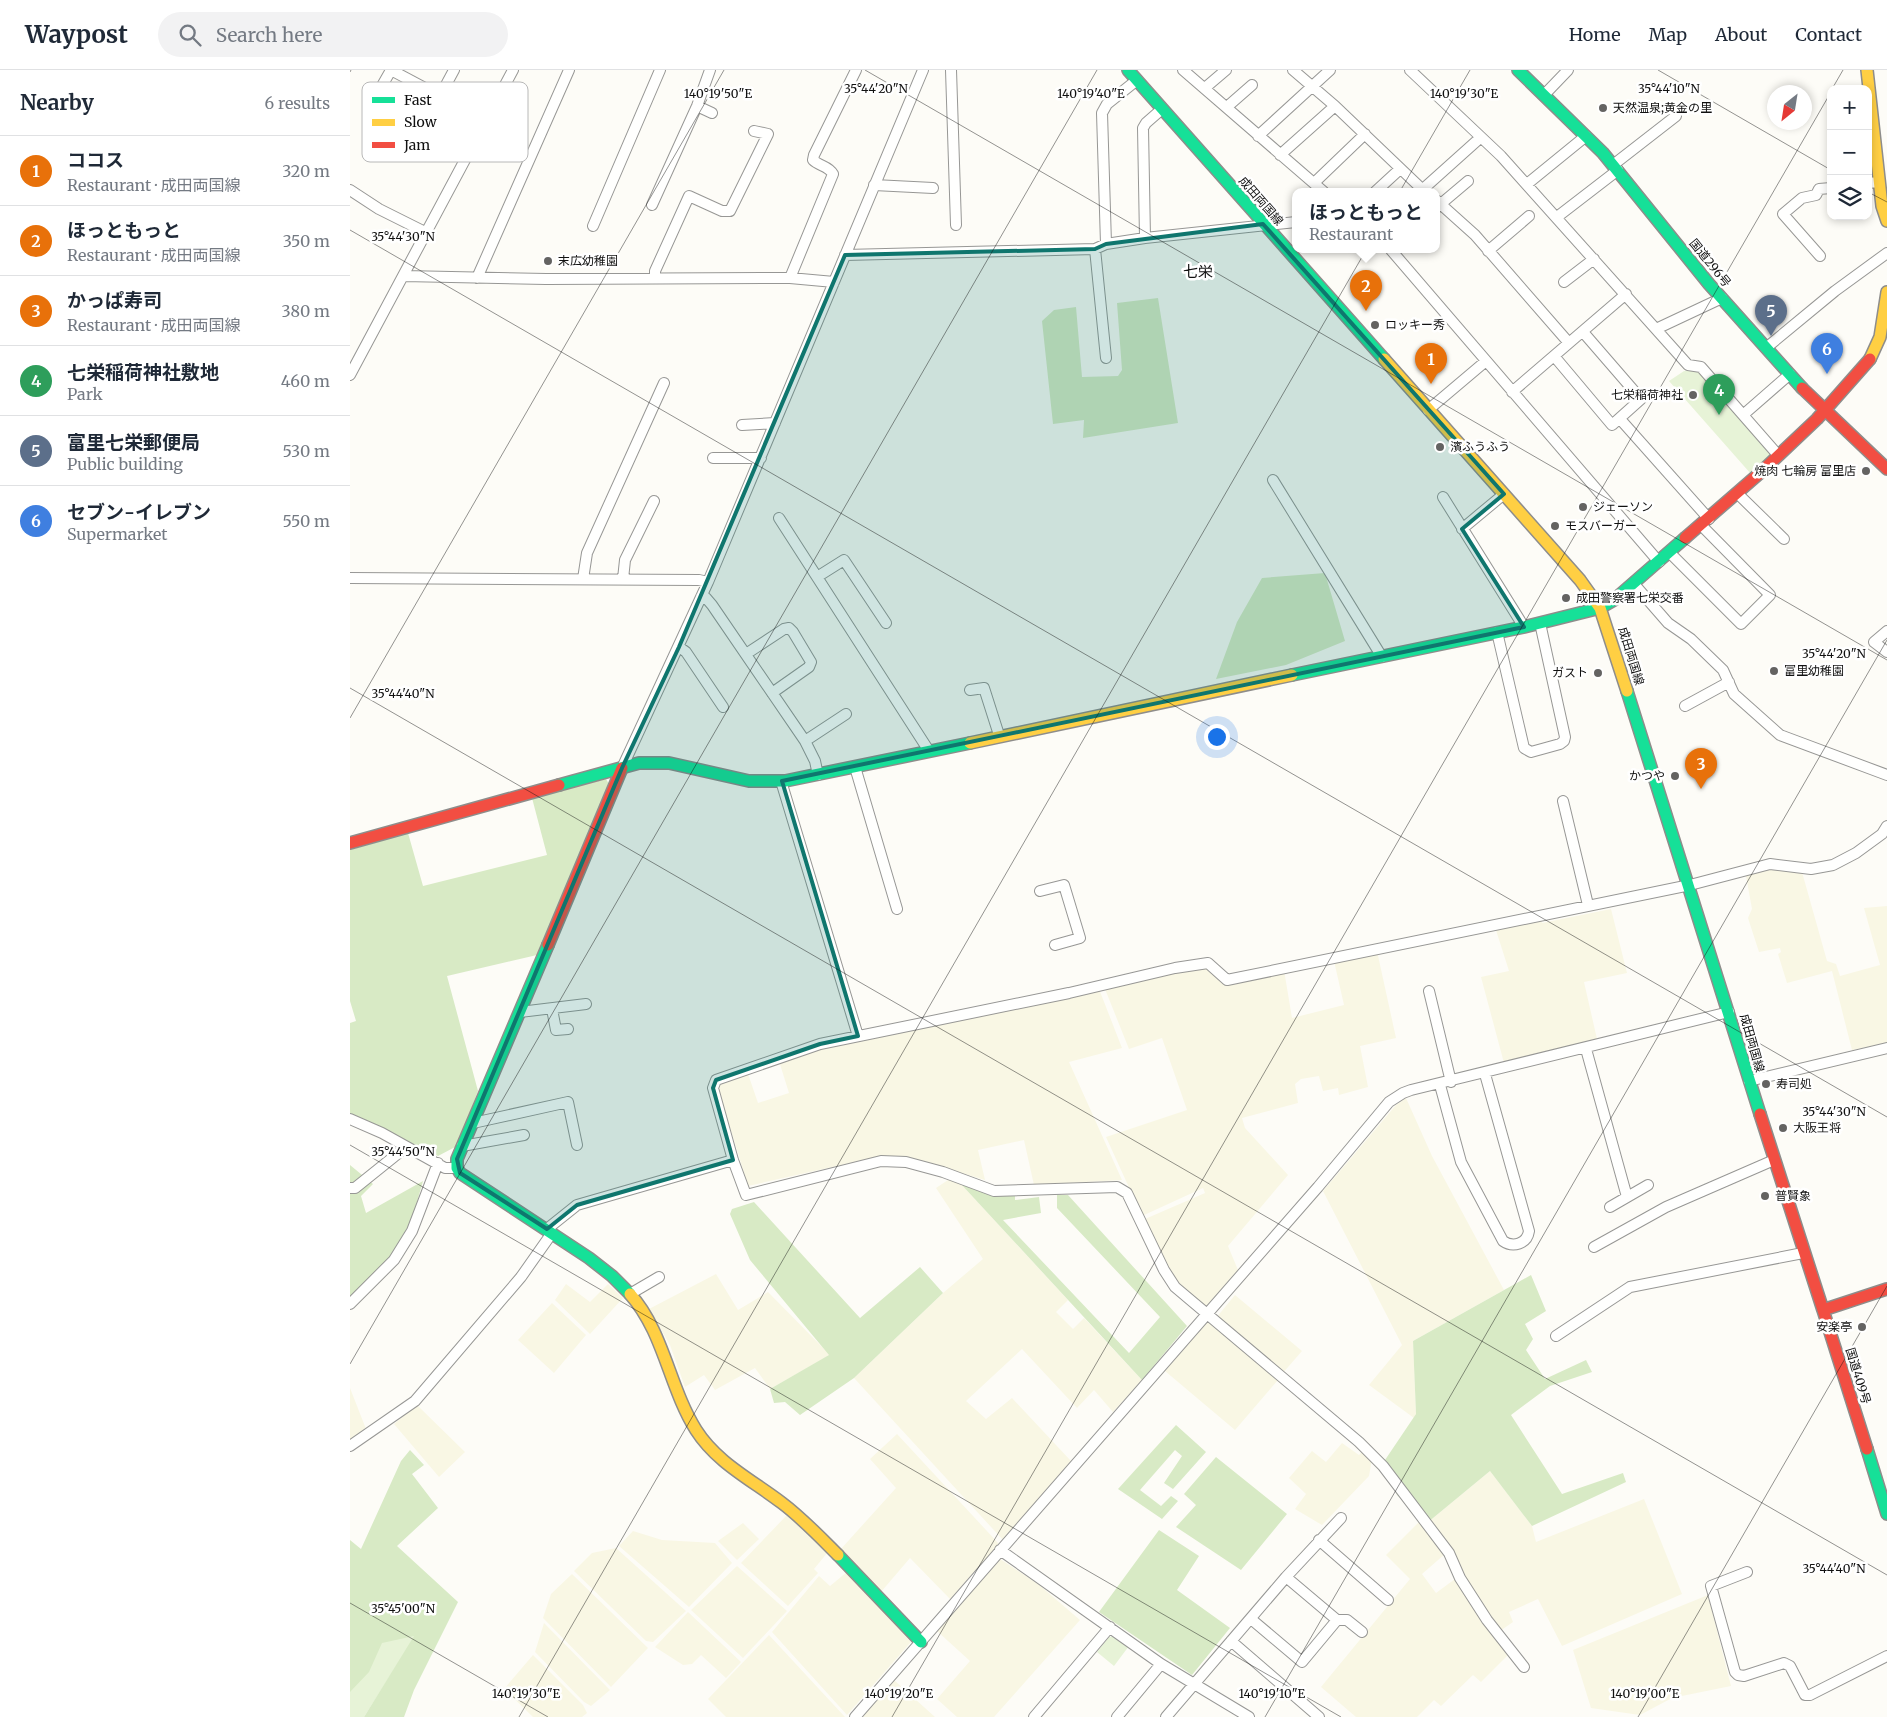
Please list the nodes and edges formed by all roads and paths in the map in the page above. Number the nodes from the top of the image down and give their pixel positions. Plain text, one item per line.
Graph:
1 (391, 70) edge
2 (454, 70) edge
3 (513, 70) edge
4 (569, 70) edge
5 (660, 70) edge
6 (710, 70) edge
7 (856, 70) edge
8 (924, 70) edge
9 (951, 70) edge
10 (1128, 70) edge
11 (1226, 70) edge
12 (1294, 70) edge
13 (1330, 70) edge
14 (1410, 70) edge
15 (1518, 70) edge
16 (1568, 70) edge
17 (1866, 70) edge
18 (1187, 71) edge
19 (1137, 80) junction
20 (385, 82) edge
21 (413, 82) edge
22 (448, 82) edge
23 (507, 82) edge
24 (1252, 85) dead end
25 (1311, 85) junction
26 (1206, 88) junction
27 (1544, 95) junction
28 (697, 106) junction
29 (1228, 106) junction
30 (1335, 106) junction
31 (1162, 109) junction
32 (712, 113) dead end
33 (1676, 116) dead end
34 (754, 131) dead end
35 (1365, 134) junction
36 (1258, 136) junction
37 (1586, 136) junction
38 (1480, 138) junction
39 (1280, 155) junction
40 (465, 162) edge
41 (1616, 167) junction
42 (1400, 169) junction
43 (1468, 181) dead end
44 (1874, 182) edge
45 (1314, 183) junction
46 (1527, 184) junction
47 (874, 185) junction
48 (933, 188) dead end
49 (1320, 188) edge
50 (1379, 188) edge
51 (1421, 188) edge
52 (1427, 188) edge
53 (1827, 188) edge
54 (350, 190) edge
55 (1440, 202) edge
56 (652, 205) dead end
57 (1440, 206) edge
58 (1529, 216) dead end
59 (1557, 217) junction
60 (1887, 221) edge
61 (1292, 222) edge
62 (1263, 224) junction
63 (956, 225) dead end
64 (593, 226) dead end
65 (427, 233) junction
66 (1144, 238) junction
67 (1106, 244) junction
68 (1095, 249) junction
69 (1488, 251) junction
70 (1394, 253) edge
71 (1887, 253) edge
72 (845, 255) junction
73 (1820, 256) dead end
74 (1594, 259) junction
75 (404, 276) junction
76 (655, 277) junction
77 (477, 278) junction
78 (790, 278) junction
79 (834, 282) junction
80 (1564, 282) dead end
81 (1887, 292) edge
82 (1626, 294) junction
83 (1722, 298) junction
84 (1656, 329) junction
85 (1583, 332) junction
86 (1570, 343) junction
87 (1766, 348) junction
88 (1554, 356) junction
89 (1106, 358) dead end
90 (1486, 361) junction
91 (1790, 374) junction
92 (350, 375) edge
93 (664, 383) dead end
94 (1512, 392) junction
95 (1428, 410) junction
96 (1824, 411) junction
97 (1743, 415) junction
98 (1620, 419) junction
99 (775, 423) junction
100 (742, 425) dead end
101 (1778, 455) junction
102 (713, 458) dead end
103 (760, 458) junction
104 (1887, 469) edge
105 (1273, 480) dead end
106 (1737, 493) junction
107 (1504, 494) junction
108 (1443, 497) dead end
109 (654, 501) dead end
110 (779, 518) dead end
111 (1705, 522) junction
112 (1462, 529) junction
113 (1784, 539) dead end
114 (1670, 553) junction
115 (1659, 562) junction
116 (817, 577) junction
117 (350, 578) edge
118 (583, 579) junction
119 (623, 579) junction
120 (708, 582) junction
121 (1634, 584) junction
122 (701, 597) junction
123 (1600, 608) junction
124 (886, 623) dead end
125 (1540, 623) junction
126 (1524, 626) junction
127 (1887, 631) edge
128 (1497, 632) junction
129 (678, 647) junction
130 (1887, 652) edge
131 (746, 654) junction
132 (1382, 656) junction
133 (1729, 682) junction
134 (970, 690) dead end
135 (772, 692) junction
136 (1685, 706) dead end
137 (723, 707) dead end
138 (846, 714) dead end
139 (999, 735) junction
140 (805, 741) junction
141 (929, 750) junction
142 (855, 767) junction
143 (622, 768) junction
144 (1887, 772) edge
145 (818, 774) junction
146 (781, 781) junction
147 (1563, 801) dead end
148 (1885, 832) edge
149 (350, 843) edge
150 (1690, 884) junction
151 (1040, 891) dead end
152 (1588, 905) junction
153 (897, 909) dead end
154 (1055, 945) dead end
155 (1429, 991) dead end
156 (586, 1004) dead end
157 (552, 1009) junction
158 (520, 1012) junction
159 (1729, 1012) junction
160 (568, 1029) dead end
161 (858, 1036) junction
162 (1887, 1048) edge
163 (1586, 1049) junction
164 (1485, 1074) junction
165 (1749, 1081) junction
166 (1445, 1083) junction
167 (350, 1119) edge
168 (473, 1123) junction
169 (524, 1135) dead end
170 (577, 1145) dead end
171 (462, 1146) junction
172 (406, 1147) junction
173 (733, 1160) junction
174 (1774, 1160) junction
175 (438, 1164) junction
176 (457, 1168) junction
177 (1648, 1185) dead end
178 (350, 1188) edge
179 (1627, 1197) junction
180 (1610, 1207) dead end
181 (549, 1231) junction
182 (1594, 1247) dead end
183 (1803, 1253) junction
184 (659, 1277) dead end
185 (1887, 1290) edge
186 (630, 1294) junction
187 (350, 1304) edge
188 (1823, 1310) junction
189 (1206, 1314) junction
190 (1556, 1336) dead end
191 (350, 1446) edge
192 (1887, 1514) edge
193 (1341, 1518) dead end
194 (1319, 1540) junction
195 (1000, 1550) junction
196 (1747, 1572) dead end
197 (1286, 1577) junction
198 (1388, 1600) dead end
199 (1251, 1619) junction
200 (1337, 1620) junction
201 (1110, 1627) junction
202 (1362, 1632) dead end
203 (1231, 1641) junction
204 (921, 1642) junction
205 (1887, 1656) edge
206 (1161, 1664) junction
207 (1524, 1668) dead end
208 (1193, 1685) junction
209 (855, 1717) edge
210 (1034, 1717) edge
211 (1117, 1717) edge
212 (1168, 1717) edge
213 (1249, 1717) edge
214 (1319, 1717) edge

1 - 20 street
1 - 21 street
2 - 22 street
3 - 23 street
4 - 77 street
5 - 64 street
6 - 28 street
7 - 78 street
8 - 47 street
9 - 63 street
10 - 19 main road, 成田両国線
11 - 26 street
12 - 25 street
13 - 25 street
14 - 38 street
15 - 27 main road, 国道296号
16 - 27 street
17 - 44 main road
18 - 26 street
19 - 31 main road, 成田両国線
19 - 67 street
24 - 29 street
25 - 30 street
25 - 36 street
26 - 29 street
27 - 37 main road, 国道296号
28 - 32 street
28 - 56 street
29 - 36 street
30 - 35 street
30 - 39 street
31 - 62 main road, 成田両国線
31 - 66 street
33 - 41 street
34 - 76 street
35 - 42 street
35 - 45 street
36 - 39 street
37 - 41 main road, 国道296号
37 - 46 street
38 - 46 street
38 - 52 street
39 - 45 street
40 - 65 street
41 - 59 street
41 - 83 main road, 国道296号
42 - 50 street
42 - 51 street
43 - 55 street
44 - 60 main road
45 - 49 street
46 - 59 street
47 - 48 street
47 - 72 street
53 - 73 street
54 - 65 street
57 - 69 street
58 - 69 street
59 - 74 street
61 - 62 street
62 - 66 street
62 - 95 main road, 成田両国線
65 - 75 street
66 - 67 street
67 - 68 street
68 - 72 street
68 - 89 street
69 - 86 street
70 - 90 street
71 - 87 street
72 - 79 street
74 - 80 street
74 - 82 street
75 - 77 street
75 - 92 street
76 - 77 street
76 - 78 street
78 - 79 street
79 - 99 street
81 - 96 main road
82 - 84 street
82 - 85 street
83 - 84 street
83 - 87 main road, 国道296号
84 - 97 street
85 - 86 street
85 - 98 street
86 - 88 street
87 - 91 main road, 国道296号
88 - 94 street
88 - 98 street
90 - 94 street
90 - 95 street
91 - 96 main road, 国道296号
91 - 97 street
93 - 118 street
94 - 115 street
95 - 107 main road, 成田両国線
96 - 101 main road
96 - 104 main road, 国道296号
97 - 101 street
98 - 111 street
99 - 100 street
99 - 103 street
101 - 106 main road
102 - 103 street
103 - 120 street
105 - 132 street
106 - 111 main road
106 - 113 street
107 - 112 street
107 - 123 main road, 成田両国線
108 - 112 street
109 - 119 street
110 - 116 street
111 - 114 main road
111 - 114 street
112 - 126 street
114 - 115 main road
115 - 121 main road
116 - 124 street
116 - 141 street
117 - 118 street
118 - 119 street
119 - 120 street
120 - 122 street
121 - 123 main road
121 - 133 street
122 - 129 street
122 - 131 street
123 - 125 main road
123 - 150 main road, 成田両国線
125 - 126 main road
125 - 128 street
126 - 128 main road
127 - 130 street
128 - 132 main road
129 - 137 street
129 - 143 street
131 - 135 street
131 - 135 street
132 - 139 main road
133 - 136 street
133 - 144 street
134 - 139 street
135 - 140 street
138 - 140 street
139 - 141 main road
140 - 145 street
141 - 142 main road
142 - 145 main road
142 - 153 street
143 - 146 main road
143 - 149 main road
143 - 158 main road
145 - 146 main road
146 - 161 street
147 - 152 street
148 - 150 street
150 - 152 street
150 - 159 main road, 成田両国線
151 - 154 street
152 - 161 street
155 - 166 street
156 - 157 street
157 - 158 street
157 - 160 street
158 - 168 main road
159 - 163 street
159 - 165 main road, 成田両国線
161 - 173 street
162 - 165 street
163 - 164 street
163 - 179 street
164 - 166 street
164 - 166 street
165 - 174 main road, 成田両国線
166 - 189 street
167 - 172 street
168 - 170 street
168 - 171 main road
169 - 171 street
171 - 176 main road
172 - 175 street
172 - 178 street
173 - 181 street
173 - 189 street
174 - 182 street
174 - 183 main road, 成田両国線
175 - 176 street
175 - 187 street
176 - 181 main road
177 - 179 street
179 - 180 street
181 - 186 main road
181 - 191 street
183 - 188 main road, 成田両国線
183 - 190 street
184 - 186 street
185 - 188 main road
186 - 204 main road
188 - 192 main road, 国道409号
189 - 195 street
189 - 207 street
193 - 194 street
194 - 197 street
194 - 198 street
195 - 201 street
195 - 204 street
196 - 205 street
197 - 199 street
197 - 200 street
199 - 200 street
199 - 203 street
200 - 202 street
201 - 206 street
201 - 210 street
203 - 208 street
203 - 214 street
204 - 209 street
206 - 208 street
206 - 211 street
208 - 212 street
208 - 213 street

